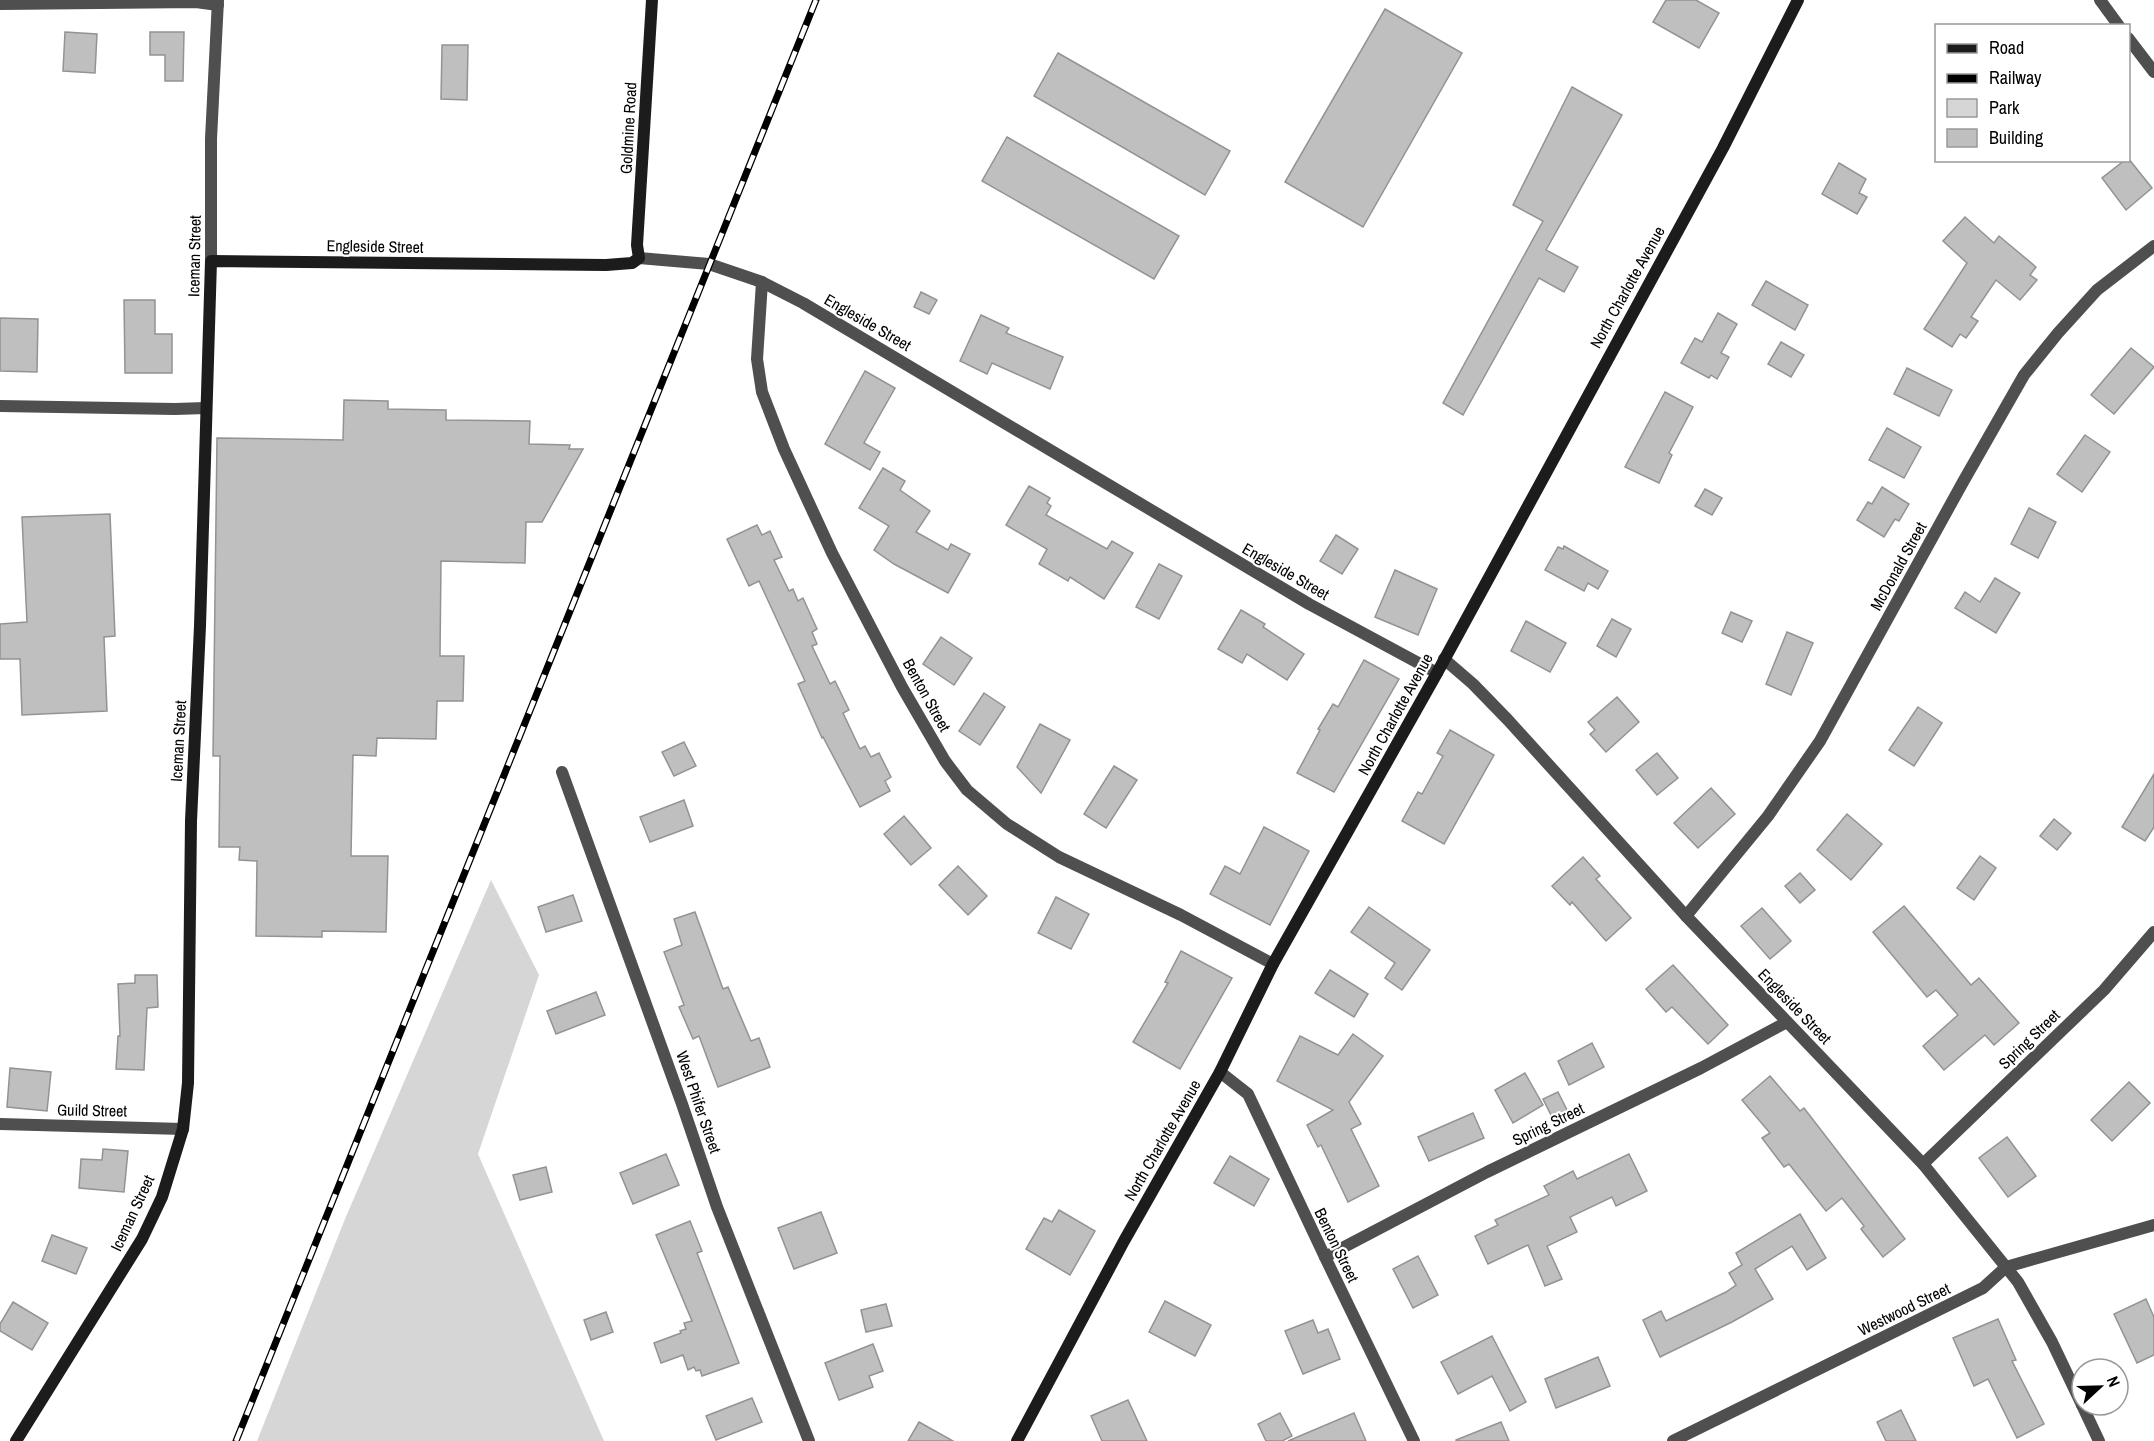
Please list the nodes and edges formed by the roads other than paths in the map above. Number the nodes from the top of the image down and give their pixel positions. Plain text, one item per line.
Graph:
1 (652, 0) edge
2 (1798, 0) edge
3 (2100, 0) edge
4 (218, 2) edge
5 (0, 4) edge
6 (2118, 24) edge
7 (2130, 41) edge
8 (2154, 72) edge
9 (2154, 246) edge
10 (639, 258) junction
11 (211, 261) junction
12 (762, 282) junction
13 (0, 406) edge
14 (206, 408) junction
15 (1444, 659) junction
16 (1437, 673) junction
17 (562, 772) dead end
18 (1686, 916) junction
19 (2154, 932) edge
20 (1273, 964) junction
21 (1787, 1022) junction
22 (1220, 1072) junction
23 (0, 1124) edge
24 (183, 1129) junction
25 (1923, 1164) junction
26 (2154, 1225) edge
27 (1324, 1257) junction
28 (2006, 1267) junction
29 (2070, 1380) edge
30 (2088, 1417) edge
31 (16, 1441) edge
32 (809, 1441) edge
33 (1017, 1441) edge
34 (1414, 1441) edge
35 (1673, 1441) edge
36 (2099, 1441) edge

1 - 10 main road, Goldmine Road
2 - 15 main road, North Charlotte Avenue
3 - 6 street
4 - 5 street
4 - 11 street, Iceman Street
7 - 8 street
9 - 18 street, McDonald Street
10 - 11 main road, Engleside Street
10 - 12 street, Engleside Street
11 - 14 main road, Iceman Street
12 - 16 street, Engleside Street
12 - 20 street, Benton Street
13 - 14 street
14 - 24 main road, Iceman Street
15 - 16 main road, North Charlotte Avenue
15 - 18 street, Engleside Street
16 - 20 main road, North Charlotte Avenue
17 - 32 street, West Phifer Street
18 - 21 street, Engleside Street
19 - 25 street, Spring Street
20 - 22 main road, North Charlotte Avenue
21 - 25 street, Engleside Street
21 - 27 street, Spring Street
22 - 27 street, Benton Street
22 - 33 main road, North Charlotte Avenue
23 - 24 street, Guild Street
24 - 31 main road, Iceman Street
25 - 28 street, Engleside Street
26 - 28 street, Westwood Street
27 - 34 street, Benton Street
28 - 29 street, Engleside Street
28 - 35 street, Westwood Street
30 - 36 street, Engleside Street

